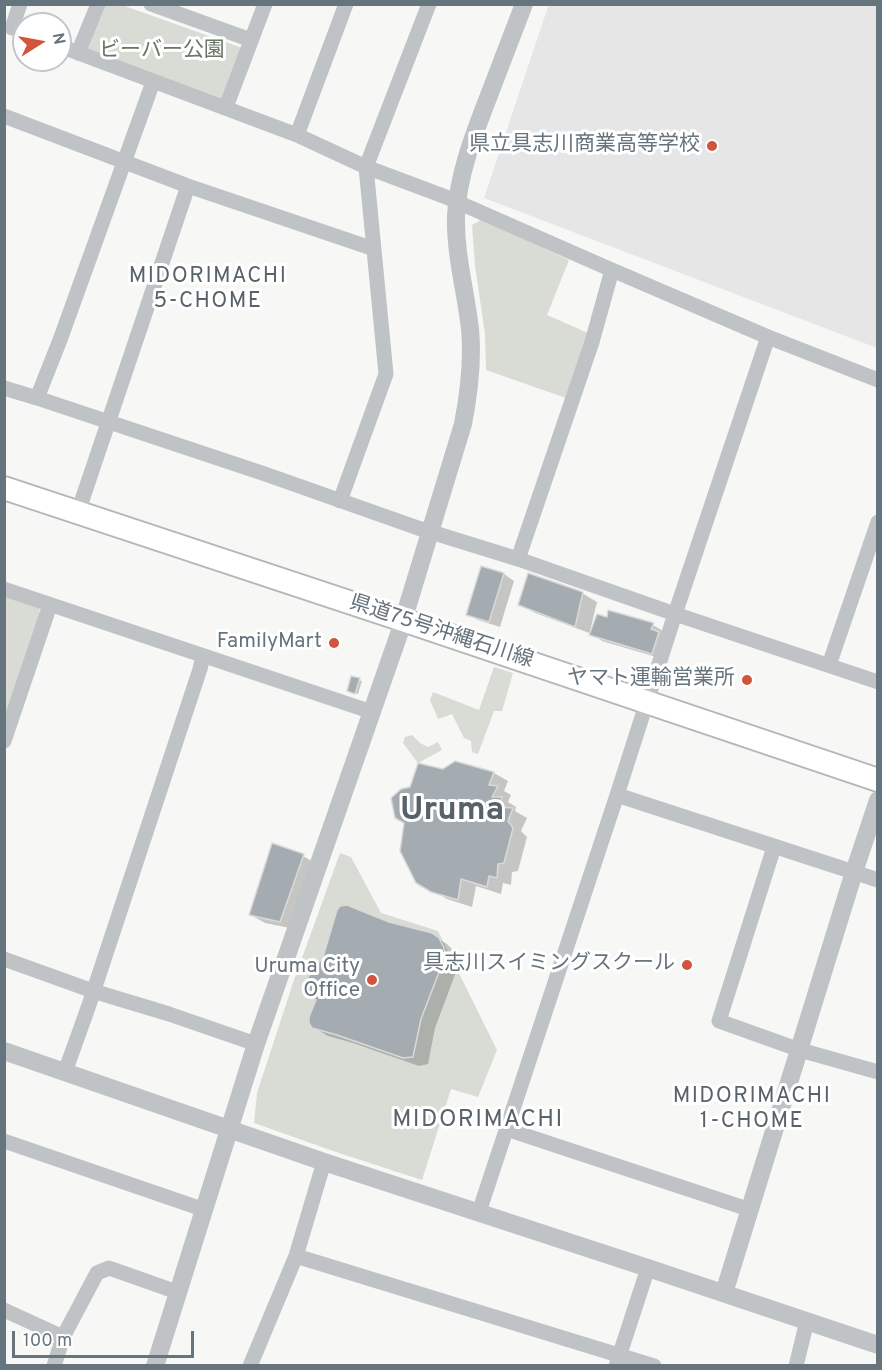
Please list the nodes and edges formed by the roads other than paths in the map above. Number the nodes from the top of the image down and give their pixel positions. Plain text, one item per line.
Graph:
1 (98, 4) edge
2 (151, 4) edge
3 (265, 4) edge
4 (346, 4) edge
5 (429, 4) edge
6 (524, 4) edge
7 (182, 10) edge
8 (251, 40) junction
9 (72, 51) edge
10 (78, 53) junction
11 (153, 82) junction
12 (226, 107) junction
13 (4, 116) edge
14 (297, 135) junction
15 (125, 161) junction
16 (366, 167) junction
17 (189, 186) junction
18 (458, 202) junction
19 (374, 249) junction
20 (612, 270) junction
21 (768, 337) junction
22 (878, 380) edge
23 (4, 388) edge
24 (37, 398) junction
25 (108, 421) junction
26 (4, 488) edge
27 (340, 501) junction
28 (78, 512) junction
29 (878, 522) edge
30 (430, 531) junction
31 (518, 559) junction
32 (4, 589) edge
33 (50, 605) junction
34 (675, 614) junction
35 (403, 620) junction
36 (203, 656) junction
37 (829, 665) junction
38 (878, 682) edge
39 (647, 701) junction
40 (372, 712) junction
41 (4, 741) edge
42 (878, 780) edge
43 (617, 795) junction
44 (878, 800) edge
45 (774, 847) junction
46 (854, 872) junction
47 (878, 880) edge
48 (4, 959) edge
49 (93, 991) junction
50 (256, 1044) junction
51 (800, 1050) junction
52 (4, 1051) edge
53 (65, 1072) junction
54 (878, 1072) edge
55 (506, 1129) junction
56 (229, 1130) junction
57 (4, 1141) edge
58 (324, 1162) junction
59 (205, 1210) junction
60 (751, 1210) junction
61 (479, 1212) junction
62 (296, 1256) junction
63 (648, 1268) junction
64 (177, 1292) junction
65 (724, 1293) junction
66 (4, 1310) edge
67 (807, 1321) junction
68 (63, 1337) junction
69 (878, 1345) edge
70 (618, 1360) edge
71 (54, 1365) edge
72 (155, 1365) edge
73 (250, 1365) edge
74 (654, 1365) edge
75 (796, 1365) edge

1 - 10 street
2 - 7 street
3 - 8 street
4 - 14 street
5 - 16 street
6 - 18 street
7 - 8 street
8 - 12 street
9 - 10 street
10 - 11 street
11 - 12 street
11 - 15 street
12 - 14 street
13 - 15 street
14 - 16 street
15 - 17 street
15 - 24 street
16 - 18 street
16 - 19 street
17 - 19 street
17 - 25 street
18 - 20 street
18 - 30 street
19 - 27 street
20 - 21 street
20 - 31 street
21 - 22 street
21 - 34 street
23 - 24 street
24 - 25 street
25 - 27 street
25 - 28 street
26 - 28 main road, 県道75号沖縄石川線
27 - 30 street
28 - 35 main road, 県道75号沖縄石川線
29 - 37 street
30 - 31 street
30 - 35 street
31 - 34 street
32 - 33 street
33 - 36 street
33 - 41 street
34 - 37 street
34 - 39 street
35 - 39 main road, 県道75号沖縄石川線
35 - 40 street
36 - 40 street
36 - 49 street
37 - 38 street
39 - 42 main road, 県道75号沖縄石川線
39 - 43 street
40 - 50 street
43 - 45 street
43 - 55 street
44 - 46 street
45 - 46 street
45 - 51 street
46 - 47 street
46 - 51 street
48 - 49 street
49 - 50 street
49 - 53 street
50 - 56 street
51 - 54 street
51 - 60 street
52 - 53 street
53 - 56 street
55 - 60 street
55 - 61 street
56 - 58 street
56 - 59 street
57 - 59 street
58 - 61 street
58 - 62 street
59 - 64 street
60 - 65 street
61 - 63 street
62 - 70 street
62 - 73 street
63 - 65 street
63 - 70 street
64 - 68 street
64 - 72 street
65 - 67 street
66 - 68 street
67 - 69 street
67 - 75 street
68 - 71 street
70 - 74 street

